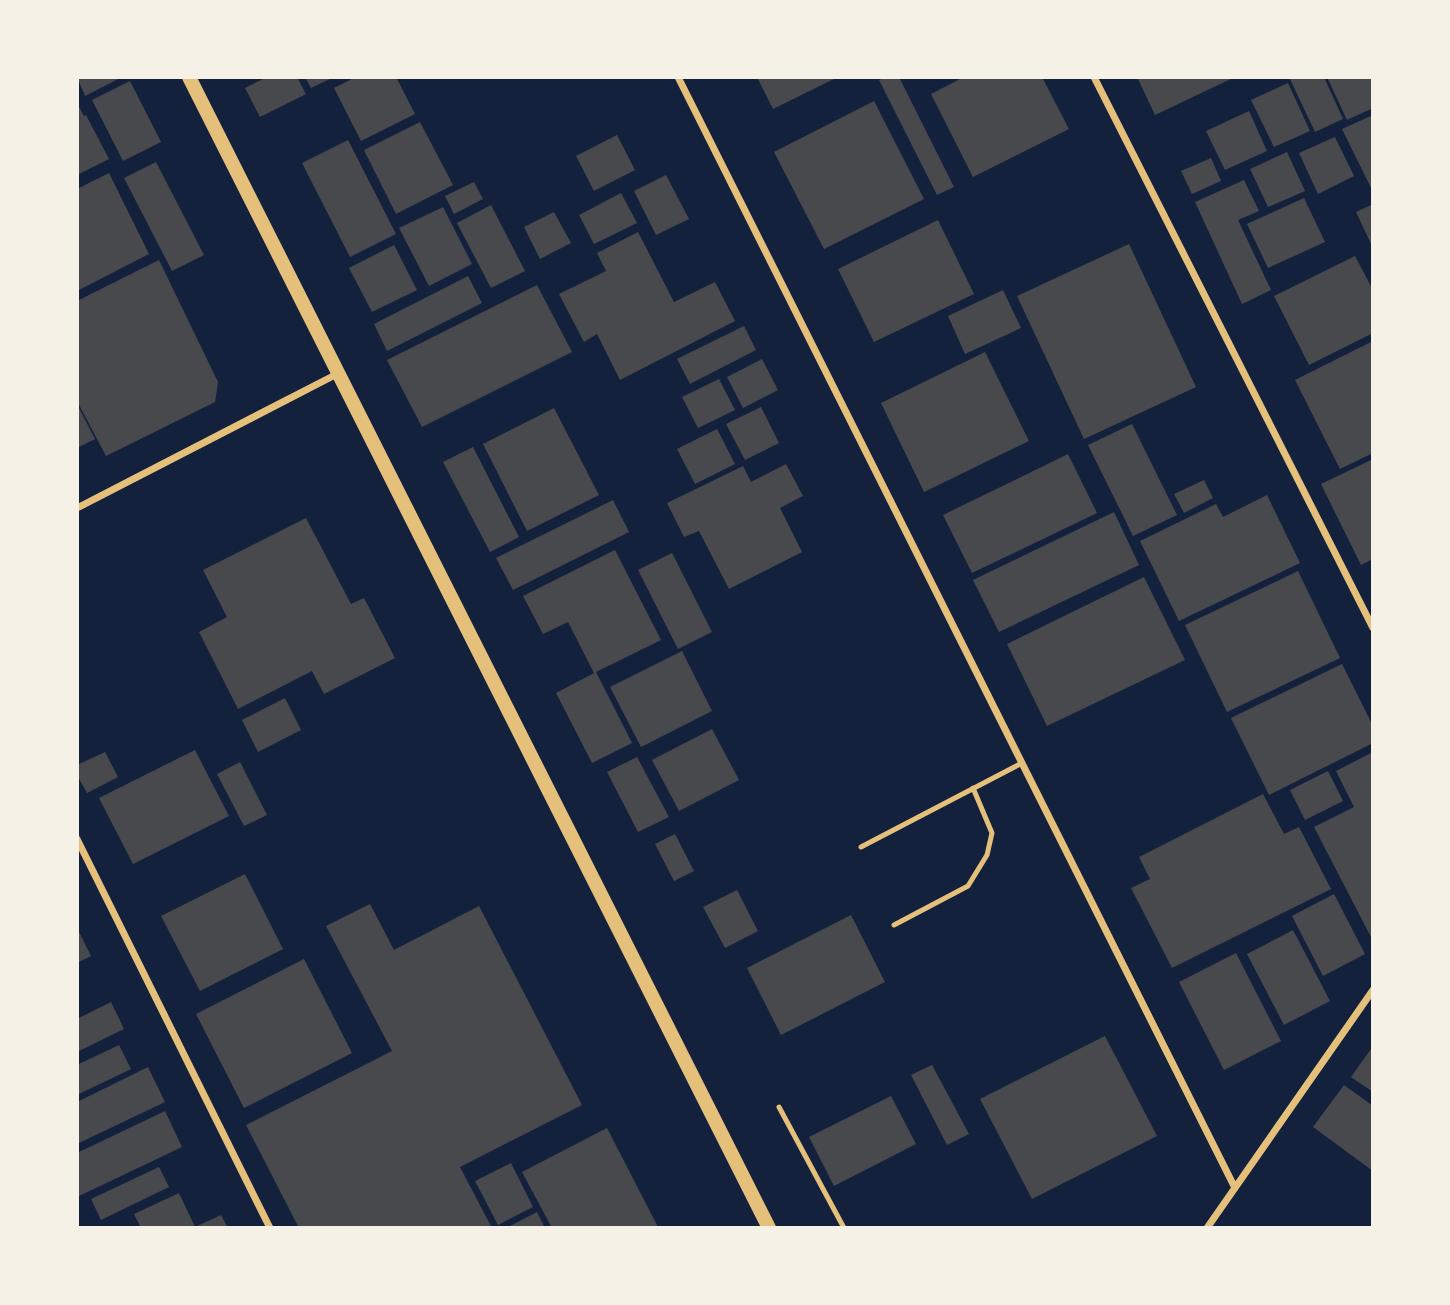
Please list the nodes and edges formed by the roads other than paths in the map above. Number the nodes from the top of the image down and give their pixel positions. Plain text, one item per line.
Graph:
1 (189, 77) edge
2 (678, 77) edge
3 (1094, 77) edge
4 (337, 374) junction
5 (77, 508) edge
6 (1373, 628) edge
7 (1022, 763) junction
8 (973, 788) junction
9 (77, 839) edge
10 (861, 847) dead end
11 (894, 925) dead end
12 (1373, 990) edge
13 (779, 1107) dead end
14 (1235, 1188) junction
15 (270, 1228) edge
16 (769, 1228) edge
17 (844, 1228) edge
18 (1207, 1228) edge

1 - 4 main road
2 - 7 street
3 - 6 street
4 - 5 street
4 - 16 main road
7 - 8 lane
7 - 14 street
8 - 10 lane
8 - 11 lane
9 - 15 street
12 - 14 street
13 - 17 lane
14 - 18 street

